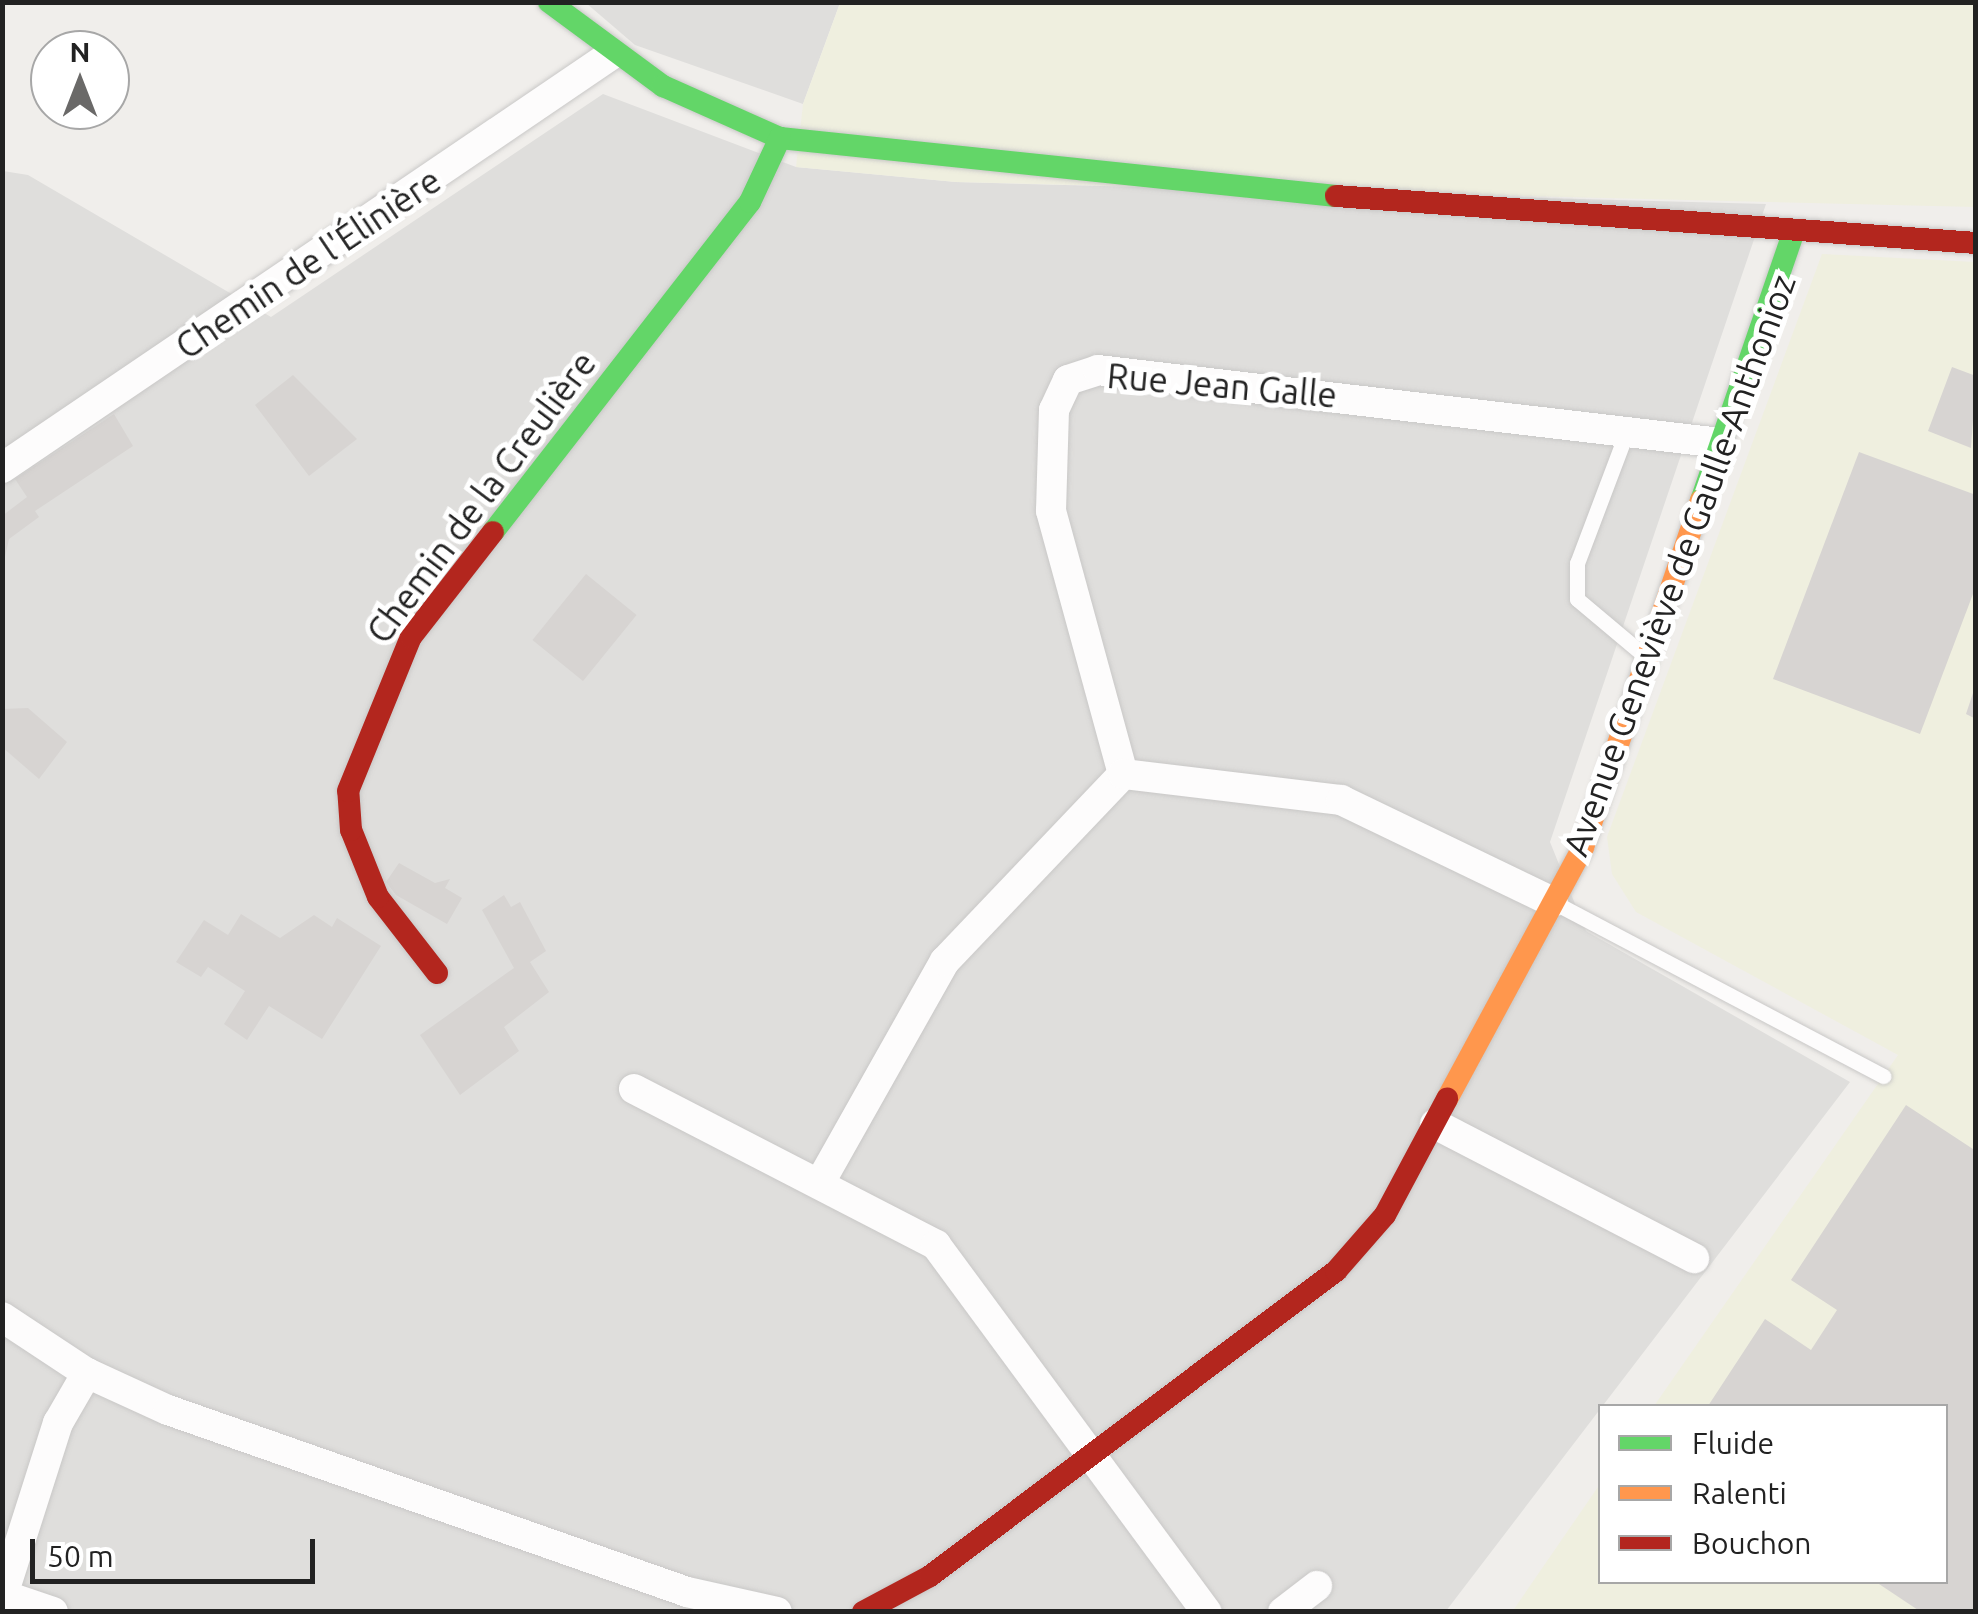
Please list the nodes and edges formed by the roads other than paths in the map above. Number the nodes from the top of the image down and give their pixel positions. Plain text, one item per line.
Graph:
1 (549, 2) edge
2 (611, 55) junction
3 (780, 138) junction
4 (1794, 231) junction
5 (1976, 243) edge
6 (1628, 428) junction
7 (1720, 443) junction
8 (2, 468) edge
9 (1647, 658) junction
10 (1123, 774) junction
11 (1553, 902) junction
12 (437, 972) dead end
13 (1883, 1076) dead end
14 (634, 1089) dead end
15 (1436, 1124) junction
16 (822, 1180) junction
17 (1694, 1258) dead end
18 (2, 1317) edge
19 (87, 1373) junction
20 (1095, 1454) junction
21 (1318, 1586) dead end
22 (3, 1596) edge
23 (52, 1612) edge
24 (777, 1612) edge
25 (863, 1612) edge
26 (1207, 1612) edge
27 (1283, 1612) edge

1 - 2 street
2 - 3 street
2 - 8 street, Chemin de l'Élinière
3 - 4 street
3 - 12 street, Chemin de la Creulière
4 - 5 street
4 - 7 street, Avenue Geneviève de Gaulle-Anthonioz
6 - 7 street, Rue Jean Galle
6 - 9 lane
6 - 10 street, Rue Jean Galle
7 - 9 street, Avenue Geneviève de Gaulle-Anthonioz
9 - 11 street, Avenue Geneviève de Gaulle-Anthonioz
10 - 11 street
10 - 16 street
11 - 13 lane
11 - 15 street, Avenue Geneviève de Gaulle-Anthonioz
14 - 16 street
15 - 17 street
15 - 20 street, Avenue Geneviève de Gaulle-Anthonioz
16 - 20 street
18 - 19 street
19 - 22 street
19 - 24 street
20 - 25 street, Avenue Geneviève de Gaulle-Anthonioz
20 - 26 street
21 - 27 street
22 - 23 street

